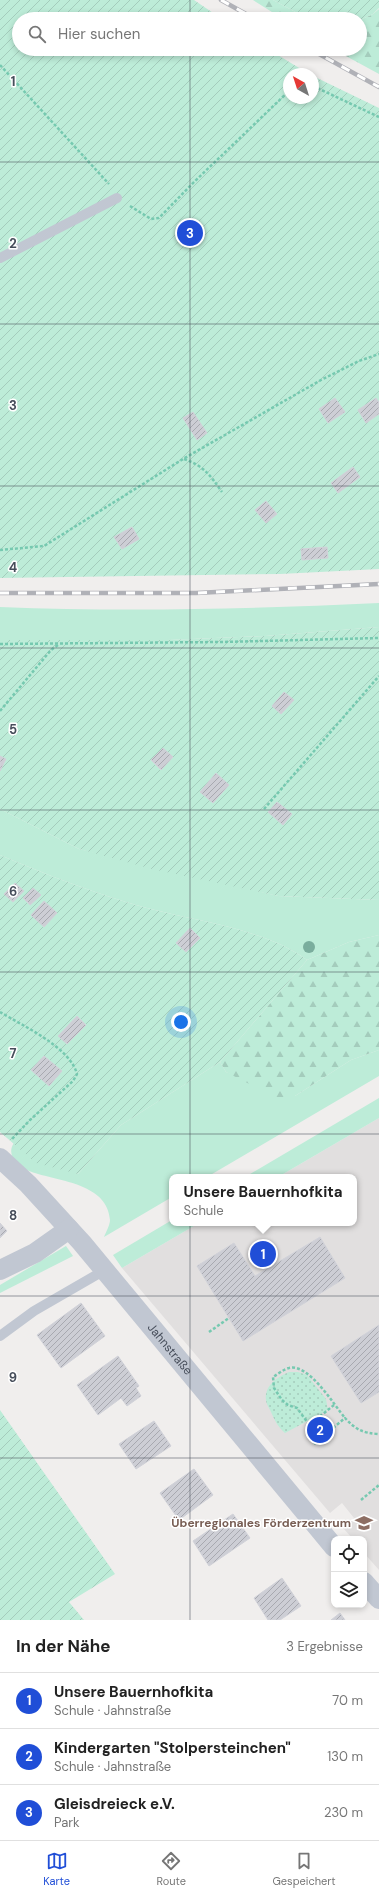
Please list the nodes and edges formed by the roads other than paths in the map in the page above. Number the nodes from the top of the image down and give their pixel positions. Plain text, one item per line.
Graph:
1 (117, 198) road end
2 (0, 258) edge
3 (4, 1151) edge
4 (69, 1229) junction
5 (0, 1270) edge
6 (105, 1270) junction
7 (0, 1336) edge
8 (331, 1543) edge
9 (367, 1586) edge
10 (379, 1600) edge

1 - 2 lane
3 - 4 street, Jahnstraße
4 - 5 street
4 - 6 street, Jahnstraße
6 - 7 lane
6 - 8 street, Jahnstraße
9 - 10 street

